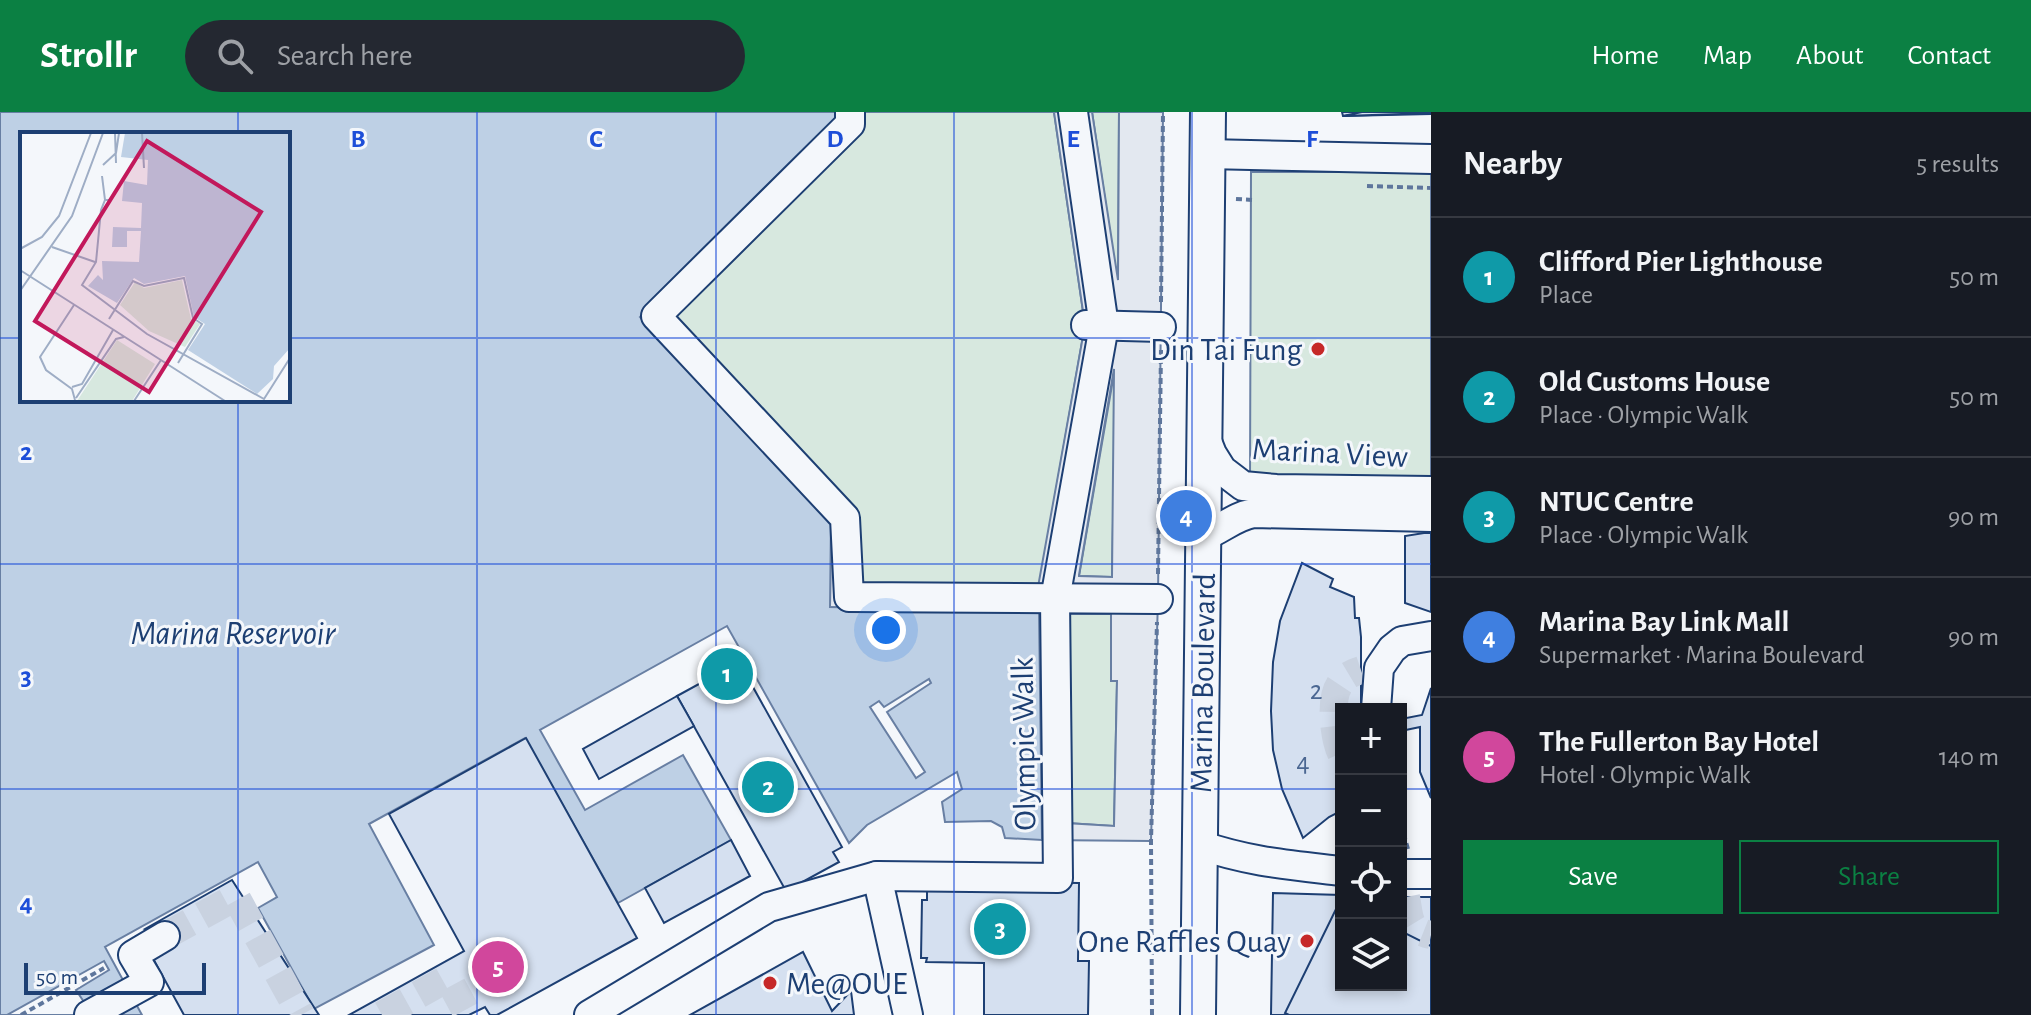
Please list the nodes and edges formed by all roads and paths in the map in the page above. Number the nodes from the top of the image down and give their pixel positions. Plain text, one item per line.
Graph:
1 (850, 112) edge
2 (1073, 112) edge
3 (1163, 112) edge
4 (1208, 112) edge
5 (1207, 154) junction
6 (1431, 159) edge
7 (1095, 326) junction
8 (1161, 327) junction
9 (1204, 433) junction
10 (1431, 491) edge
11 (1431, 517) edge
12 (1204, 536) junction
13 (1055, 599) junction
14 (1158, 599) junction
15 (1431, 636) edge
16 (1375, 703) edge
17 (1200, 845) junction
18 (1405, 847) edge
19 (1335, 870) edge
20 (877, 876) junction
21 (1410, 876) edge
22 (165, 936) tunnel mouth
23 (104, 968) dead end
24 (21, 1015) edge
25 (89, 1015) edge
26 (589, 1015) edge
27 (908, 1015) edge
28 (1152, 1015) edge
29 (1198, 1015) edge

1 - 13 street
2 - 7 street, Olympic Walk
3 - 8 path
4 - 5 main road, Marina Boulevard
5 - 6 street
5 - 9 main road, Marina Boulevard
7 - 8 street
7 - 13 street, Olympic Walk
8 - 14 path
9 - 10 street, Marina View
9 - 12 main road, Marina Boulevard
11 - 12 street, Marina View
12 - 17 main road, Marina Boulevard
13 - 14 street
13 - 20 street, Olympic Walk
14 - 28 path
15 - 16 street
17 - 19 street
17 - 29 main road, Marina Boulevard
18 - 21 path
20 - 26 street, Olympic Walk
20 - 27 street
22 - 25 street
23 - 24 path

